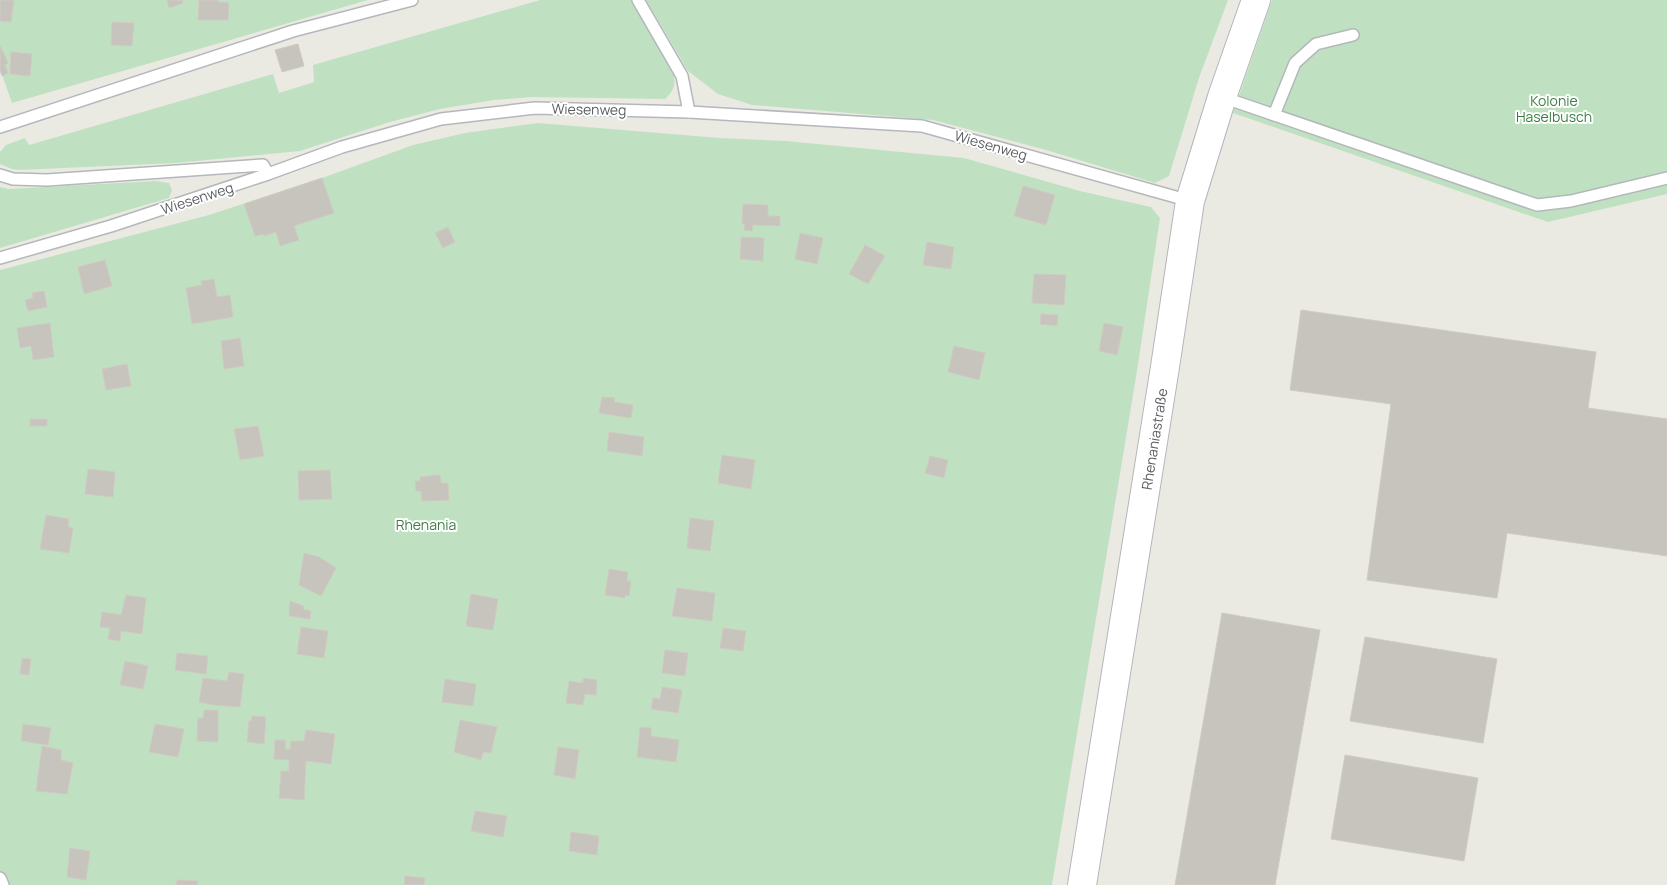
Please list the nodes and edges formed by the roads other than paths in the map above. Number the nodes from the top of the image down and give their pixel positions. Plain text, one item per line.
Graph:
1 (412, 0) edge
2 (638, 0) edge
3 (1256, 0) edge
4 (1353, 34) dead end
5 (1222, 97) junction
6 (689, 112) junction
7 (1274, 115) junction
8 (0, 127) edge
9 (268, 174) junction
10 (0, 175) edge
11 (1667, 178) edge
12 (1190, 201) junction
13 (0, 258) edge
14 (0, 878) edge
15 (3, 885) edge
16 (1082, 885) edge

1 - 8 lane
2 - 6 lane
3 - 5 street, Rhenaniastraße
4 - 7 lane
5 - 7 lane
5 - 12 street, Rhenaniastraße
6 - 9 lane, Wiesenweg
6 - 12 lane, Wiesenweg
7 - 11 lane
9 - 10 lane
9 - 13 lane, Wiesenweg
12 - 16 street, Rhenaniastraße
14 - 15 lane

